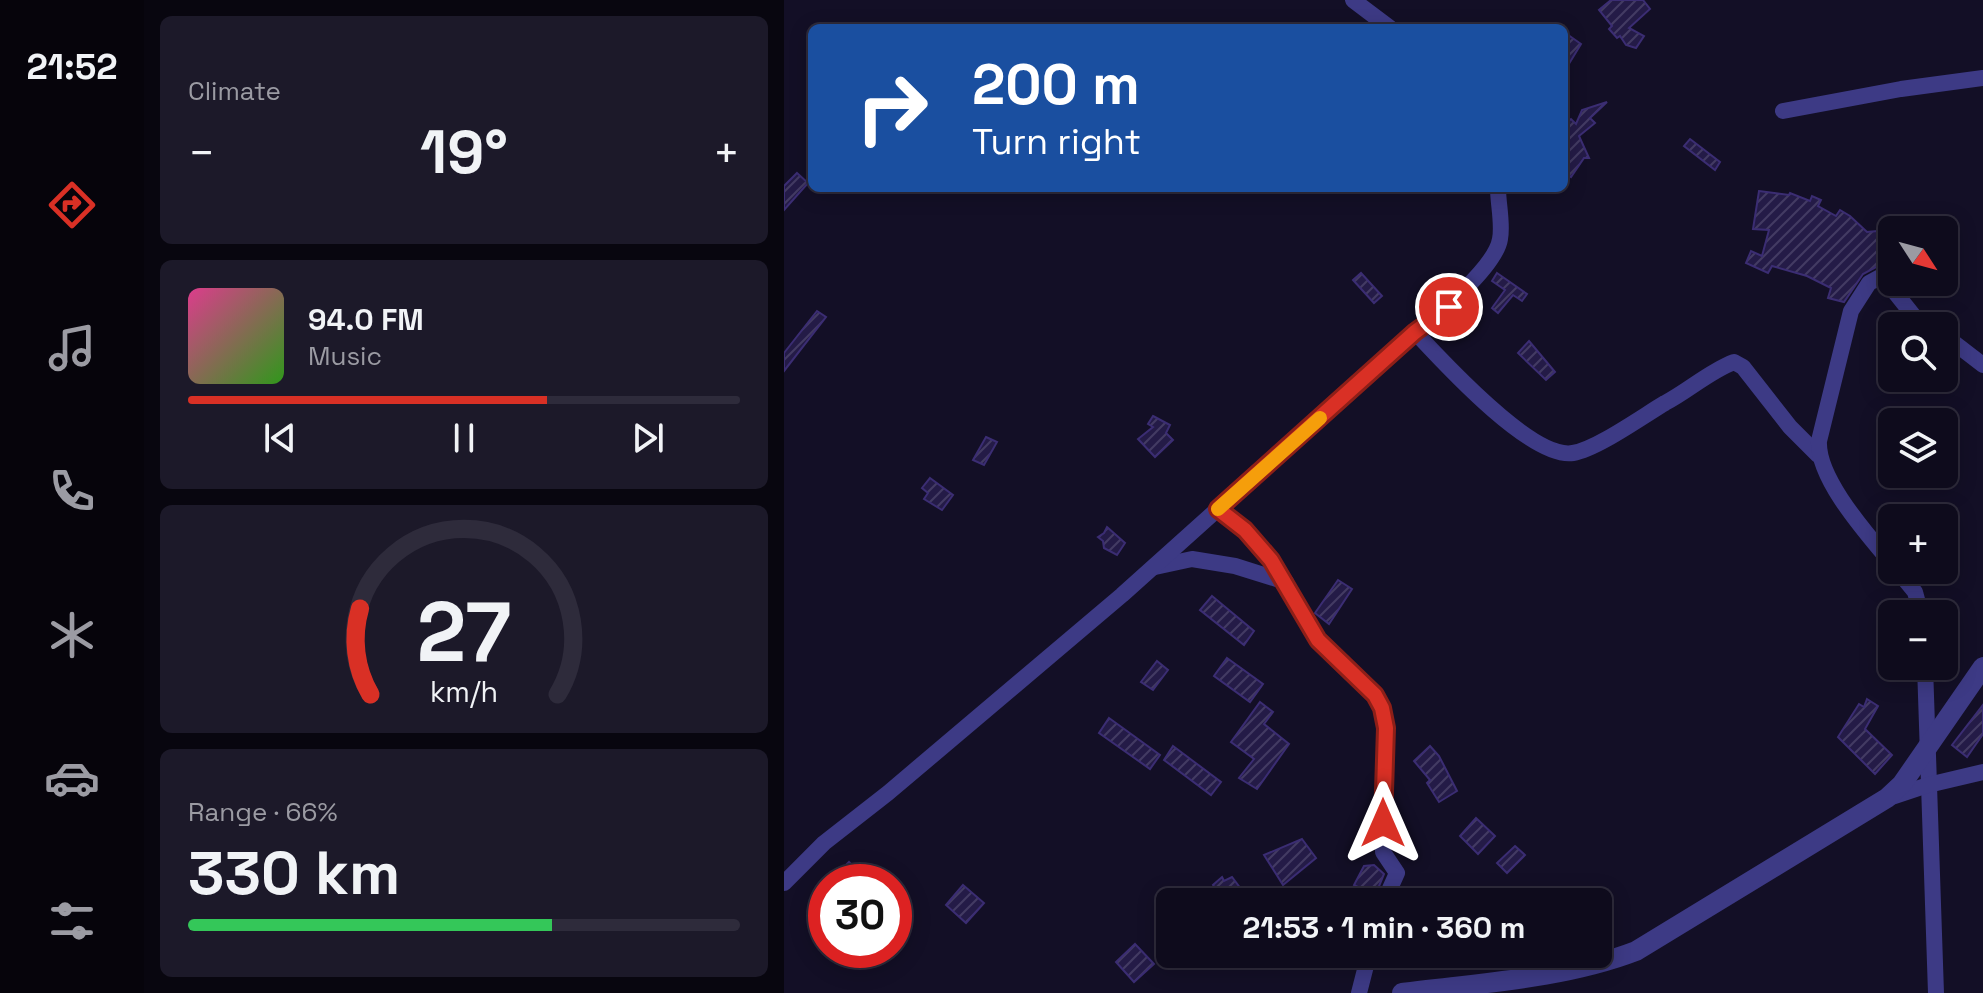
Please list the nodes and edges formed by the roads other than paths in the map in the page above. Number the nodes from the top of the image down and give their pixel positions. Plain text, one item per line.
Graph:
1 (1353, 0) edge
2 (1385, 24) edge
3 (1983, 78) edge
4 (1783, 111) dead end
5 (1498, 192) edge
6 (1911, 312) edge
7 (1415, 332) junction
8 (1958, 346) edge
9 (1983, 365) edge
10 (1818, 455) junction
11 (1218, 509) junction
12 (1878, 547) edge
13 (1153, 567) junction
14 (1286, 582) junction
15 (1983, 667) edge
16 (1926, 680) edge
17 (1929, 745) junction
18 (1983, 772) edge
19 (1928, 785) junction
20 (1887, 798) junction
21 (784, 883) edge
22 (1390, 888) edge
23 (1365, 968) edge
24 (1496, 987) edge
25 (1359, 993) edge
26 (1402, 993) edge
27 (1936, 993) edge

1 - 2 street
3 - 4 street
5 - 7 street
6 - 10 street
7 - 10 street
7 - 11 street
8 - 9 street
10 - 12 street
11 - 13 street
11 - 14 street
13 - 14 street
13 - 21 street
14 - 22 street
15 - 17 street
16 - 17 street
17 - 19 street
17 - 20 street
18 - 19 street
19 - 20 street
19 - 27 street
20 - 24 street
23 - 25 street
24 - 26 street

